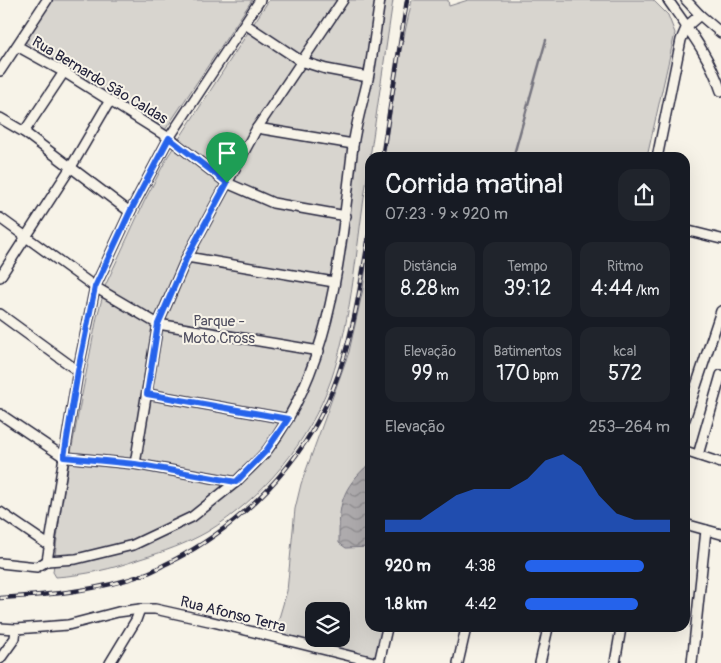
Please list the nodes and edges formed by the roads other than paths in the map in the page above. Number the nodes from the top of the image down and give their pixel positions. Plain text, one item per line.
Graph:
1 (47, 0) edge
2 (260, 0) edge
3 (343, 0) edge
4 (380, 0) edge
5 (668, 0) edge
6 (686, 0) edge
7 (700, 15) junction
8 (244, 24) junction
9 (687, 26) junction
10 (721, 33) edge
11 (17, 46) junction
12 (302, 61) junction
13 (0, 71) edge
14 (64, 72) junction
15 (368, 78) junction
16 (721, 91) edge
17 (110, 102) junction
18 (0, 118) edge
19 (257, 128) junction
20 (24, 132) junction
21 (169, 138) junction
22 (353, 144) junction
23 (658, 152) edge
24 (71, 167) junction
25 (227, 183) junction
26 (130, 212) junction
27 (346, 216) junction
28 (0, 218) edge
29 (690, 231) edge
30 (26, 236) junction
31 (721, 239) edge
32 (187, 257) junction
33 (0, 277) edge
34 (334, 282) junction
35 (95, 287) junction
36 (721, 311) edge
37 (0, 314) edge
38 (158, 324) junction
39 (319, 351) junction
40 (78, 371) junction
41 (721, 375) edge
42 (147, 394) junction
43 (690, 404) edge
44 (0, 414) edge
45 (288, 419) junction
46 (690, 453) edge
47 (698, 455) junction
48 (64, 457) junction
49 (721, 463) edge
50 (135, 464) junction
51 (236, 482) junction
52 (0, 512) edge
53 (690, 525) edge
54 (706, 530) junction
55 (721, 534) edge
56 (50, 546) junction
57 (47, 561) junction
58 (0, 563) edge
59 (140, 609) junction
60 (0, 628) edge
61 (16, 629) junction
62 (386, 632) edge
63 (465, 632) edge
64 (547, 632) edge
65 (620, 632) edge
66 (0, 659) edge
67 (110, 663) edge
68 (378, 663) edge
69 (458, 663) edge
70 (540, 663) edge
71 (615, 663) edge
72 (692, 663) edge

1 - 11 street
2 - 8 street
3 - 12 street
4 - 15 street
5 - 9 street
6 - 7 street
7 - 9 street
7 - 10 street
8 - 12 street
8 - 21 street
9 - 16 street
9 - 23 street
11 - 13 street
11 - 14 street, Rua Bernardo São Caldas
12 - 15 street
12 - 19 street
14 - 17 street, Rua Bernardo São Caldas
14 - 20 street
15 - 22 street
17 - 21 street, Rua Bernardo São Caldas
17 - 24 street
18 - 20 street
19 - 22 street
19 - 25 street
20 - 24 street
21 - 25 street, Rua Bernardo São Caldas
21 - 26 street
22 - 27 street
24 - 26 street
24 - 30 street
25 - 27 street, Rua Bernardo São Caldas
25 - 32 street
26 - 35 street
27 - 34 street
28 - 30 street
29 - 31 street
30 - 33 street
30 - 35 street
32 - 34 street
32 - 38 street
34 - 39 street
35 - 38 street
35 - 40 street
36 - 43 street
37 - 40 street
38 - 39 street
38 - 42 street
39 - 45 street
40 - 48 street
41 - 47 street
42 - 45 street
42 - 50 street
44 - 48 street
45 - 51 street
46 - 47 street
47 - 49 street
48 - 50 street
48 - 56 street
50 - 51 street
51 - 57 street
52 - 56 street
53 - 54 street
54 - 55 street
54 - 72 street
56 - 57 street
57 - 58 street
59 - 61 street, Rua Afonso Terra
59 - 67 street
59 - 68 street, Rua Afonso Terra
60 - 61 street, Rua Afonso Terra
61 - 66 street
62 - 68 street
63 - 69 street
64 - 70 street
65 - 71 street

